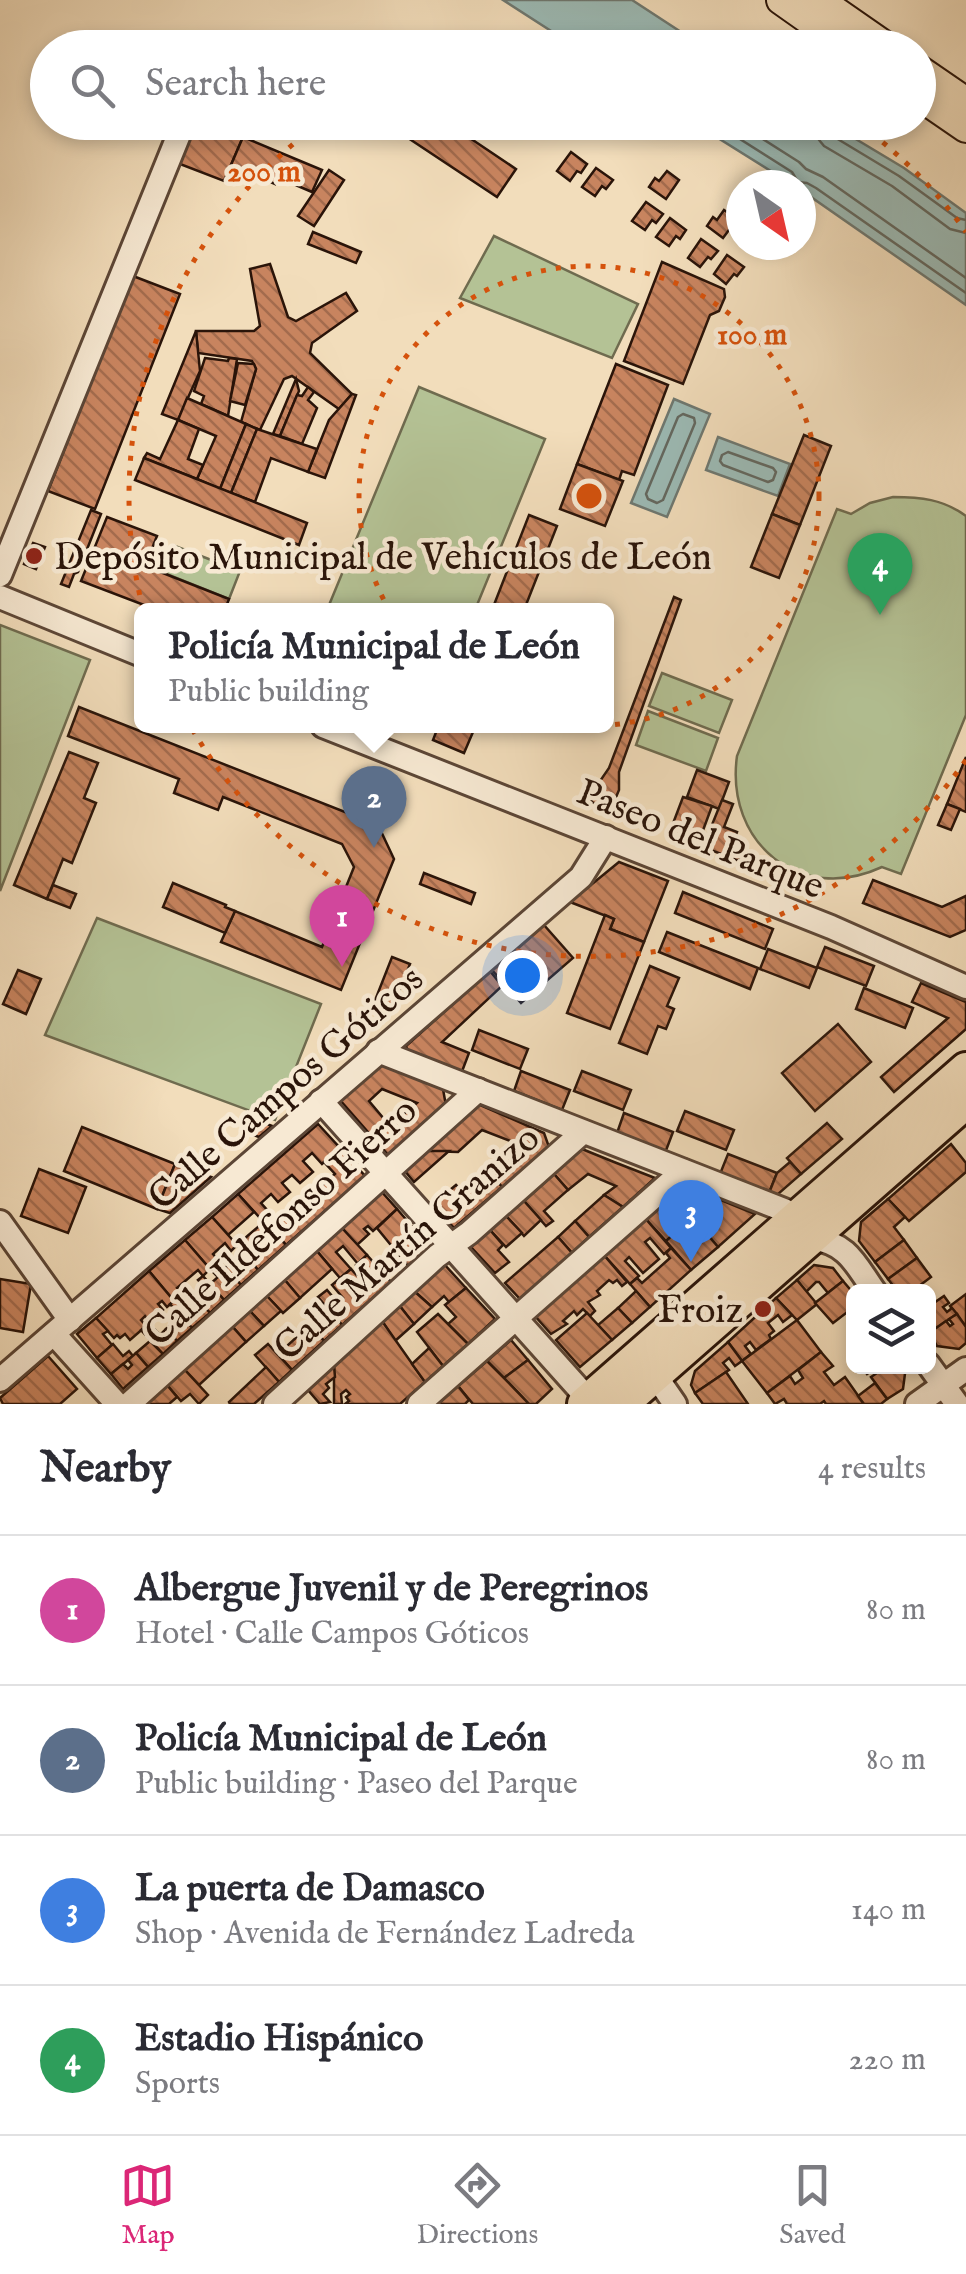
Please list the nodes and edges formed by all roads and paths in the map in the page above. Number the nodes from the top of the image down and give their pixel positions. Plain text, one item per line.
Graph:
1 (781, 0) edge
2 (819, 0) edge
3 (824, 30) edge
4 (862, 30) edge
5 (936, 81) edge
6 (966, 102) edge
7 (936, 108) edge
8 (966, 128) edge
9 (177, 140) edge
10 (0, 575) edge
11 (0, 597) edge
12 (134, 651) edge
13 (340, 733) edge
14 (606, 836) junction
15 (831, 927) junction
16 (880, 949) junction
17 (966, 974) edge
18 (966, 988) edge
19 (378, 1051) junction
20 (966, 1068) edge
21 (478, 1090) junction
22 (321, 1101) junction
23 (966, 1102) edge
24 (583, 1132) junction
25 (683, 1171) junction
26 (385, 1174) junction
27 (0, 1222) edge
28 (804, 1228) junction
29 (452, 1247) junction
30 (869, 1284) edge
31 (516, 1318) junction
32 (62, 1327) junction
33 (966, 1369) edge
34 (935, 1374) edge
35 (655, 1375) junction
36 (0, 1380) edge
37 (950, 1395) edge
38 (586, 1402) edge
39 (116, 1404) edge
40 (129, 1404) edge
41 (275, 1404) edge
42 (419, 1404) edge
43 (622, 1404) edge
44 (675, 1404) edge
45 (917, 1404) edge

1 - 3 main road
2 - 4 main road
5 - 6 main road
7 - 8 main road
9 - 10 street
11 - 12 street
13 - 14 street, Paseo del Parque
14 - 15 street, Paseo del Parque
14 - 19 street, Calle Campos Góticos
15 - 16 street, Paseo del Parque
15 - 17 street, Paseo del Parque
16 - 17 street
16 - 18 street, Paseo del Parque
19 - 21 street
19 - 22 street, Calle Campos Góticos
20 - 28 highway
21 - 24 street
21 - 26 street, Calle Ildefonso Fierro
22 - 26 street
22 - 32 street, Calle Campos Góticos
23 - 28 highway
24 - 25 street
24 - 29 street, Calle Martín Granizo
25 - 28 street
25 - 31 street
26 - 29 street
26 - 40 street, Calle Ildefonso Fierro
27 - 32 street
28 - 30 street
28 - 35 highway
28 - 38 highway
29 - 31 street
29 - 41 street, Calle Martín Granizo
31 - 38 street
31 - 42 street
32 - 36 street, Calle Campos Góticos
32 - 39 street
33 - 37 street
34 - 37 street
35 - 43 highway
35 - 44 street
37 - 45 street

